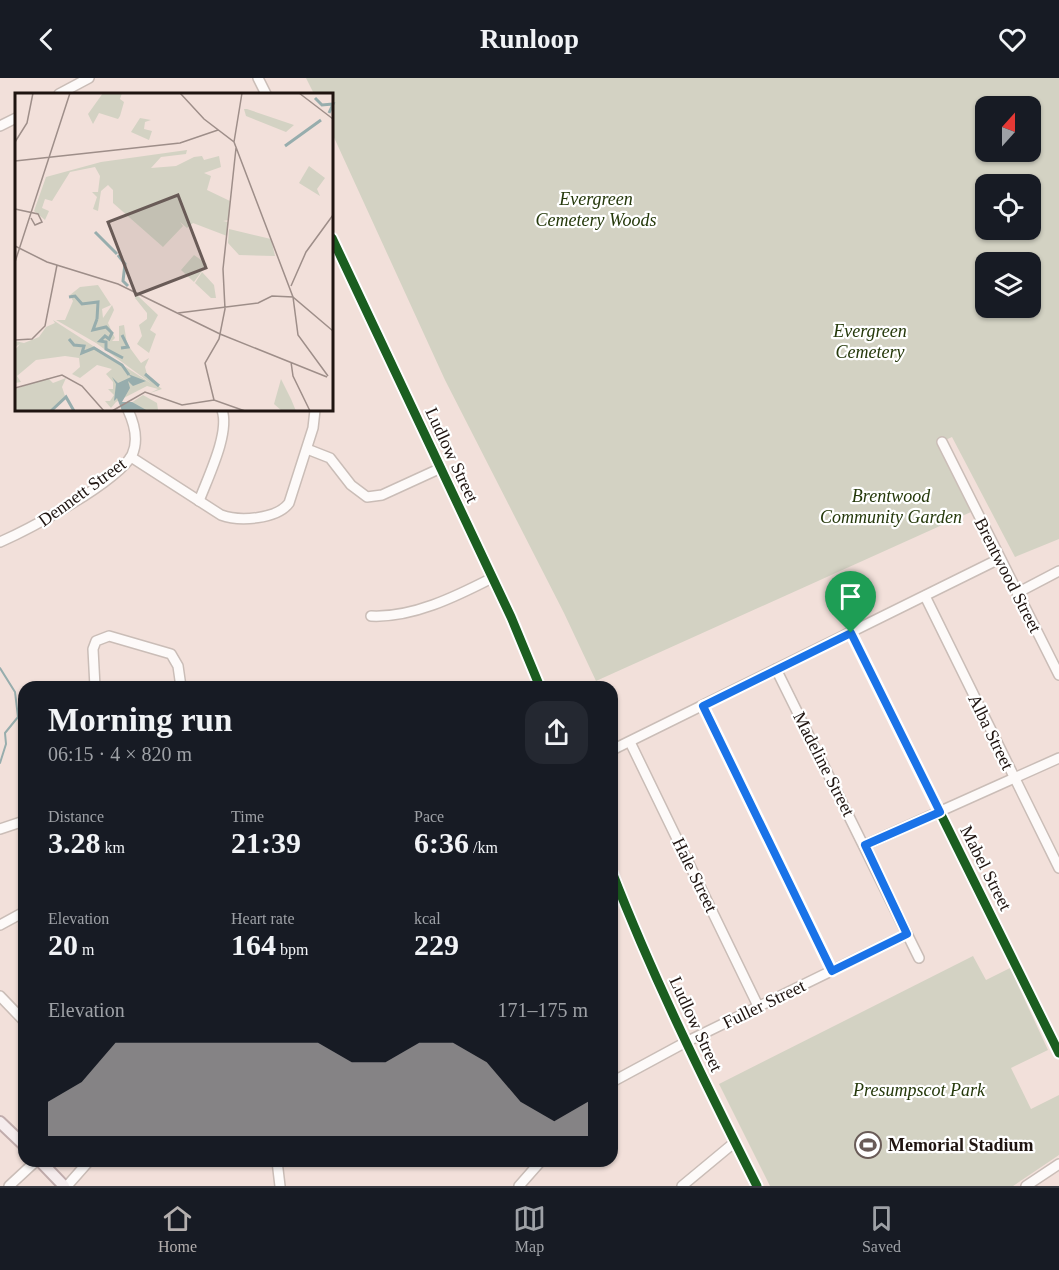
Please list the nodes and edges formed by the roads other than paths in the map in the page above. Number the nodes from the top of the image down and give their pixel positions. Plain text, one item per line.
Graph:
1 (89, 78) edge
2 (258, 78) edge
3 (61, 93) edge
4 (266, 93) edge
5 (15, 118) edge
6 (0, 126) edge
7 (333, 240) edge
8 (128, 411) edge
9 (222, 411) edge
10 (315, 411) edge
11 (942, 442) dead end
12 (306, 449) junction
13 (131, 457) junction
14 (441, 468) junction
15 (199, 501) junction
16 (0, 542) edge
17 (999, 559) junction
18 (1059, 570) edge
19 (492, 578) junction
20 (1017, 593) junction
21 (925, 596) junction
22 (371, 616) dead end
23 (851, 633) junction
24 (776, 669) junction
25 (1058, 672) edge
26 (95, 681) edge
27 (179, 681) edge
28 (537, 681) edge
29 (703, 706) junction
30 (630, 742) junction
31 (618, 747) edge
32 (1059, 758) edge
33 (1013, 777) junction
34 (940, 812) junction
35 (18, 823) edge
36 (0, 829) edge
37 (865, 845) junction
38 (1059, 868) edge
39 (618, 887) edge
40 (18, 915) edge
41 (0, 926) edge
42 (907, 934) junction
43 (919, 958) dead end
44 (832, 971) junction
45 (0, 996) edge
46 (759, 1008) junction
47 (18, 1015) edge
48 (686, 1042) junction
49 (1059, 1053) edge
50 (618, 1076) edge
51 (0, 1122) edge
52 (18, 1139) edge
53 (735, 1142) junction
54 (1059, 1164) edge
55 (31, 1167) edge
56 (45, 1167) edge
57 (83, 1167) edge
58 (278, 1167) edge
59 (536, 1167) edge
60 (9, 1186) edge
61 (66, 1186) edge
62 (280, 1186) edge
63 (519, 1186) edge
64 (682, 1186) edge
65 (757, 1186) edge
66 (1026, 1186) edge

1 - 3 street
2 - 4 street
5 - 6 street
7 - 14 street, Ludlow Street
8 - 13 street
9 - 15 street
10 - 12 street
11 - 17 street, Brentwood Street
12 - 14 street
12 - 15 street
13 - 15 street
13 - 16 street, Dennett Street
14 - 19 street, Ludlow Street
17 - 20 street, Brentwood Street
17 - 21 street
18 - 20 street
19 - 22 street
19 - 28 street, Ludlow Street
20 - 25 street, Brentwood Street
21 - 23 street
21 - 33 street, Alba Street
23 - 24 street
23 - 34 street, Mabel Street
24 - 29 street
24 - 37 street, Madeline Street
26 - 27 street
29 - 30 street
29 - 44 street
30 - 31 street
30 - 46 street, Hale Street
32 - 33 street
33 - 34 street
33 - 38 street, Alba Street
34 - 37 street
34 - 49 street, Mabel Street
35 - 36 street
37 - 42 street, Madeline Street
39 - 48 street, Ludlow Street
40 - 41 street
42 - 43 street, Madeline Street
42 - 44 street, Fuller Street
44 - 46 street, Fuller Street
45 - 47 street
46 - 48 street, Fuller Street
48 - 50 street, Fuller Street
48 - 53 street, Ludlow Street
51 - 52 main road
53 - 64 street
53 - 65 street, Ludlow Street
54 - 66 street
55 - 60 street
56 - 61 main road
57 - 61 street
58 - 62 street
59 - 63 street

